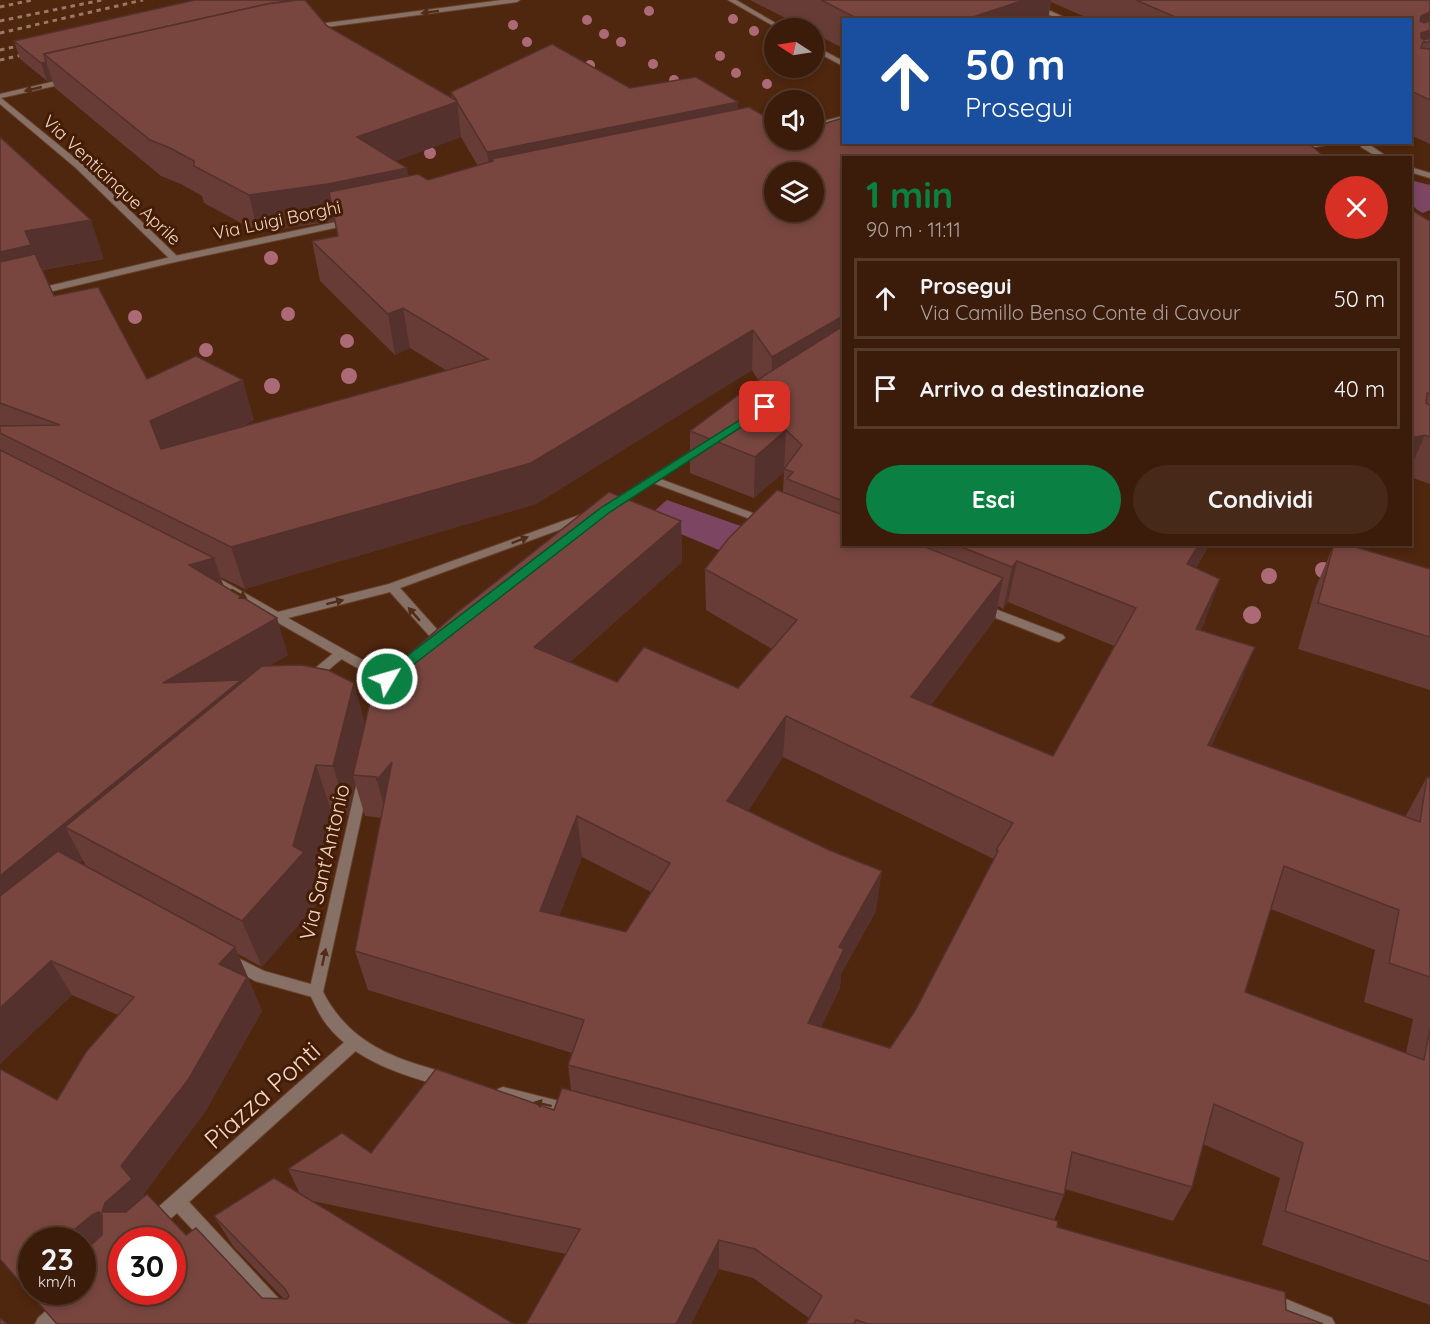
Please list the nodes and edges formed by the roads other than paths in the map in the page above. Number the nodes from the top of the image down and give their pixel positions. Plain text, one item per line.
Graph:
1 (517, 0) edge
2 (731, 0) edge
3 (1027, 1) edge
4 (764, 18) edge
5 (1063, 18) edge
6 (303, 28) edge
7 (824, 53) edge
8 (842, 63) edge
9 (82, 77) edge
10 (0, 98) edge
11 (842, 119) edge
12 (824, 123) edge
13 (1329, 144) edge
14 (1363, 144) edge
15 (1303, 156) edge
16 (1383, 156) edge
17 (1412, 171) edge
18 (1430, 176) edge
19 (362, 220) edge
20 (175, 259) junction
21 (22, 295) edge
22 (715, 439) edge
23 (652, 479) junction
24 (606, 509) junction
25 (775, 525) edge
26 (569, 537) edge
27 (200, 573) edge
28 (392, 587) junction
29 (975, 605) edge
30 (279, 616) junction
31 (1059, 638) dead end
32 (437, 639) edge
33 (340, 654) junction
34 (304, 684) edge
35 (374, 736) edge
36 (366, 770) edge
37 (219, 954) edge
38 (316, 992) junction
39 (354, 1043) junction
40 (460, 1083) edge
41 (483, 1089) edge
42 (585, 1115) edge
43 (177, 1201) junction
44 (148, 1227) edge
45 (1252, 1295) edge
46 (65, 1305) edge
47 (44, 1324) edge
48 (294, 1324) edge
49 (1326, 1324) edge

1 -> 6 street
2 - 4 street
3 - 5 street
7 - 8 street
9 -> 10 street
10 - 20 street, Via Venticinque Aprile
11 - 12 street
13 - 15 street
14 - 16 street
17 - 18 street
19 - 20 street, Via Luigi Borghi
20 - 21 street, Via Luigi Borghi
22 - 23 street
23 - 24 street
23 - 25 street
24 - 26 street
28 -> 24 street
27 -> 30 street
30 -> 28 street
32 -> 28 street
29 - 31 street
30 - 33 street
33 - 34 street
33 - 35 street
38 -> 36 street, Via Sant'Antonio
37 - 38 street
38 - 39 street
39 - 40 street
39 - 43 street, Piazza Ponti
42 -> 41 street
43 - 44 street, Piazza Ponti
43 - 48 street
45 - 49 street
46 - 47 street

